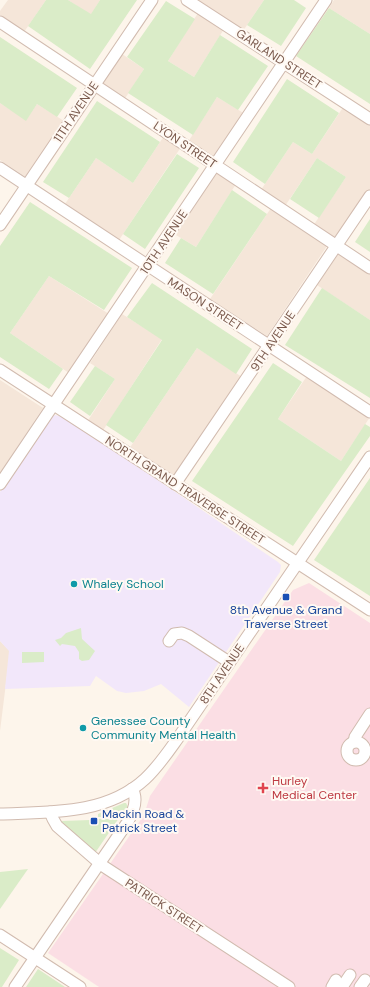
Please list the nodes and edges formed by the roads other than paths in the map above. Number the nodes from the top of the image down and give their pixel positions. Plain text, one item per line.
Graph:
1 (152, 0) edge
2 (187, 0) edge
3 (326, 0) edge
4 (0, 22) edge
5 (284, 63) junction
6 (94, 84) junction
7 (370, 119) edge
8 (216, 165) junction
9 (0, 168) edge
10 (26, 185) junction
11 (370, 196) edge
12 (0, 225) edge
13 (337, 246) junction
14 (148, 266) junction
15 (370, 268) edge
16 (270, 346) junction
17 (0, 370) edge
18 (54, 405) junction
19 (370, 412) edge
20 (370, 457) edge
21 (0, 484) edge
22 (175, 484) junction
23 (297, 562) junction
24 (370, 610) edge
25 (169, 641) dead end
26 (229, 662) junction
27 (370, 714) edge
28 (354, 742) dead end
29 (132, 789) junction
30 (50, 812) junction
31 (0, 814) edge
32 (99, 863) junction
33 (0, 935) edge
34 (35, 958) junction
35 (358, 979) edge
36 (337, 985) edge
37 (286, 986) edge
38 (15, 987) edge
39 (80, 987) edge
40 (349, 987) edge

1 - 6 street, 11TH AVENUE
2 - 5 street, GARLAND STREET
3 - 5 street, 10TH AVENUE
4 - 6 street, LYON STREET
5 - 7 street, GARLAND STREET
5 - 8 street, 10TH AVENUE
6 - 8 street, LYON STREET
6 - 10 street, 11TH AVENUE
8 - 13 street, LYON STREET
8 - 14 street, 10TH AVENUE
9 - 10 street, MASON STREET
10 - 12 street, 11TH AVENUE
10 - 14 street, MASON STREET
11 - 13 street, 9TH AVENUE
13 - 15 street, LYON STREET
13 - 16 street, 9TH AVENUE
14 - 16 street, MASON STREET
14 - 18 street, 10TH AVENUE
16 - 19 street, MASON STREET
16 - 22 street, 9TH AVENUE
17 - 18 street, NORTH GRAND TRAVERSE STREET
18 - 21 street, 10TH AVENUE
18 - 22 street, NORTH GRAND TRAVERSE STREET
20 - 23 street, 8TH AVENUE
22 - 23 street, NORTH GRAND TRAVERSE STREET
23 - 24 street, NORTH GRAND TRAVERSE STREET
23 - 26 street, 8TH AVENUE
25 - 26 street
26 - 29 street, 8TH AVENUE
27 - 28 street
29 - 30 street, 8TH AVENUE
29 - 32 street
30 - 31 street, 8TH AVENUE
30 - 32 street, PATRICK STREET
32 - 34 street
32 - 37 street, PATRICK STREET
33 - 34 street
34 - 38 street
34 - 39 street
35 - 36 street
35 - 40 street

